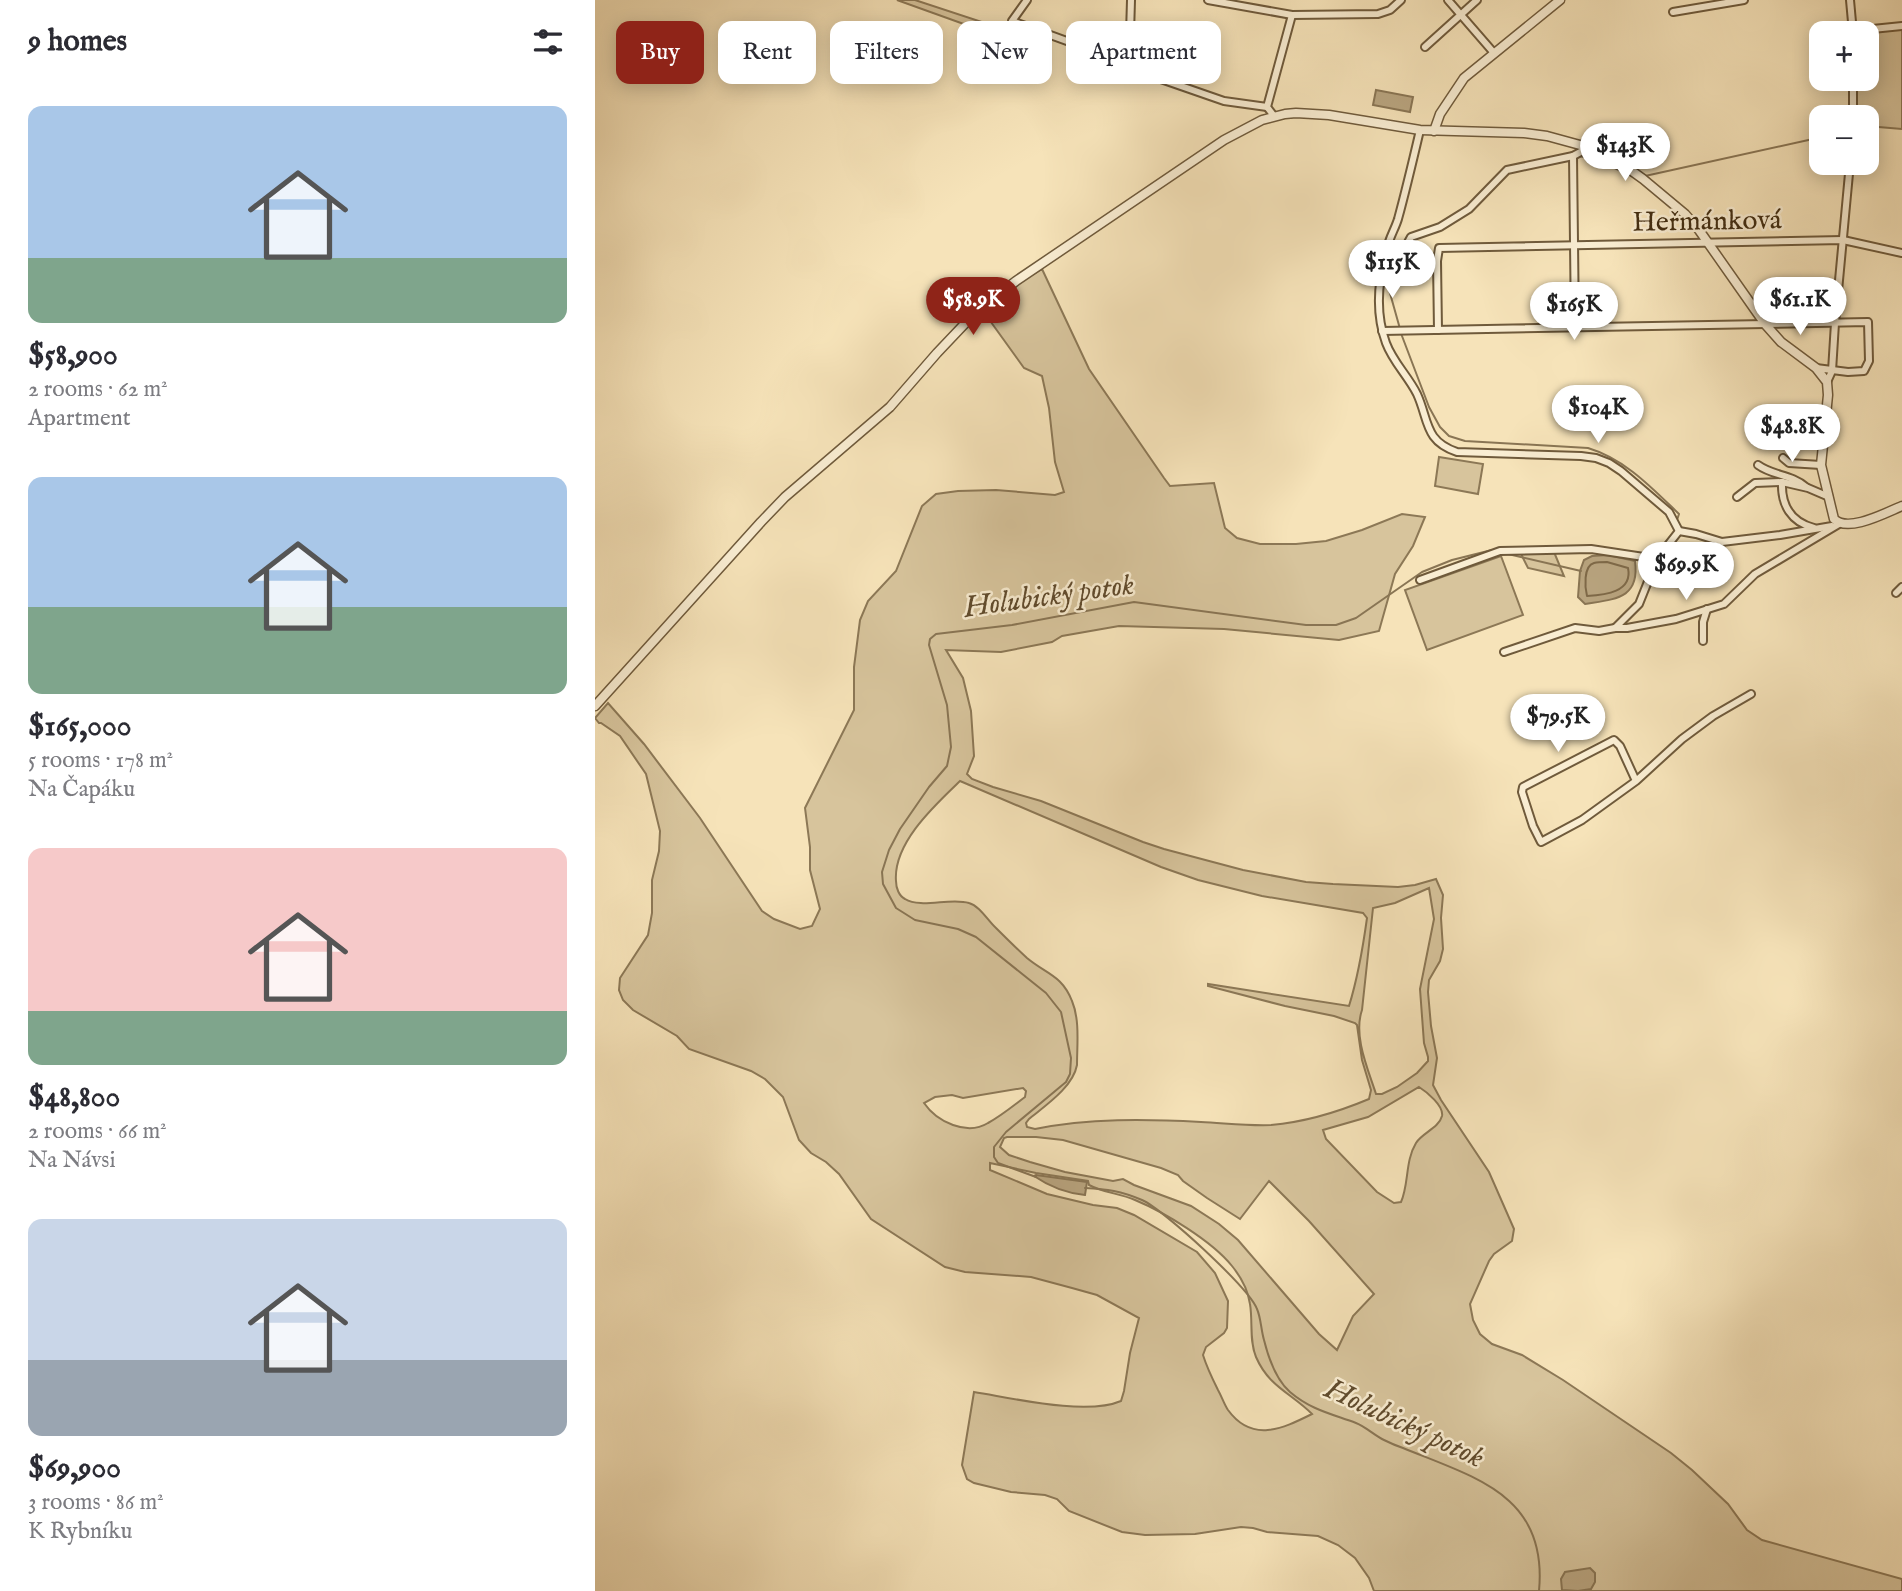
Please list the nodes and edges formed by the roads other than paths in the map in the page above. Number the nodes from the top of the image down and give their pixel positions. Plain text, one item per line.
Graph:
1 (1027, 0) edge
2 (1131, 0) edge
3 (1208, 0) edge
4 (1401, 0) edge
5 (1448, 0) edge
6 (1477, 0) edge
7 (1560, 0) edge
8 (1744, 0) edge
9 (1850, 0) edge
10 (1723, 2) edge
11 (1673, 12) dead end
12 (1461, 14) junction
13 (1292, 15) junction
14 (1130, 21) edge
15 (1852, 21) edge
16 (1902, 26) edge
17 (1879, 29) edge
18 (1066, 41) edge
19 (1425, 47) dead end
20 (1494, 53) junction
21 (1175, 84) edge
22 (1266, 107) junction
23 (1275, 116) junction
24 (1420, 130) junction
25 (1434, 131) junction
26 (1588, 148) junction
27 (1573, 156) junction
28 (1849, 175) edge
29 (1843, 240) junction
30 (1707, 242) junction
31 (1573, 245) junction
32 (1405, 248) dead end
33 (1902, 253) edge
34 (1835, 323) junction
35 (1765, 324) junction
36 (1576, 328) junction
37 (1438, 330) junction
38 (1382, 331) junction
39 (1816, 368) junction
40 (1832, 371) junction
41 (1827, 382) junction
42 (1783, 458) dead end
43 (1758, 465) dead end
44 (1821, 465) junction
45 (1782, 482) junction
46 (1808, 488) junction
47 (1829, 496) junction
48 (1737, 497) dead end
49 (1902, 506) edge
50 (1839, 524) junction
51 (1819, 529) junction
52 (1679, 531) junction
53 (1657, 559) junction
54 (1420, 580) dead end
55 (1902, 587) edge
56 (1896, 593) dead end
57 (1707, 609) junction
58 (1615, 628) junction
59 (1703, 641) dead end
60 (1504, 652) dead end
61 (1751, 694) dead end
62 (595, 706) edge
63 (1636, 781) junction

1 - 18 street
2 - 14 street
3 - 13 street
4 - 13 street
5 - 12 street
6 - 12 street
7 - 20 street
8 - 10 street
9 - 15 street
10 - 11 street
12 - 19 street
12 - 20 street
13 - 22 street
16 - 17 street
20 - 25 street
21 - 22 street
22 - 23 street
23 - 24 street
23 - 62 street
24 - 25 street
24 - 38 street
25 - 26 street
26 - 27 street
26 - 30 street
27 - 31 street
27 - 32 street
28 - 29 street
29 - 30 street, Heřmánková
29 - 33 street, Heřmánková
29 - 34 street
30 - 31 street, Heřmánková
30 - 35 street
31 - 36 street
31 - 37 street, Heřmánková
34 - 35 street
34 - 40 street
34 - 40 street
35 - 36 street
35 - 39 street
36 - 37 street
37 - 38 street
38 - 52 street
39 - 40 street
39 - 41 street
40 - 41 street
41 - 44 street
42 - 44 street
43 - 46 street
44 - 47 street
45 - 46 street
45 - 48 street
45 - 51 street
46 - 47 street
47 - 50 street
49 - 50 street
50 - 51 street
50 - 57 street
51 - 52 street
52 - 53 street
53 - 54 street
53 - 58 street
55 - 56 street
57 - 58 street
57 - 59 street
58 - 60 street
61 - 63 street
63 - 63 street

